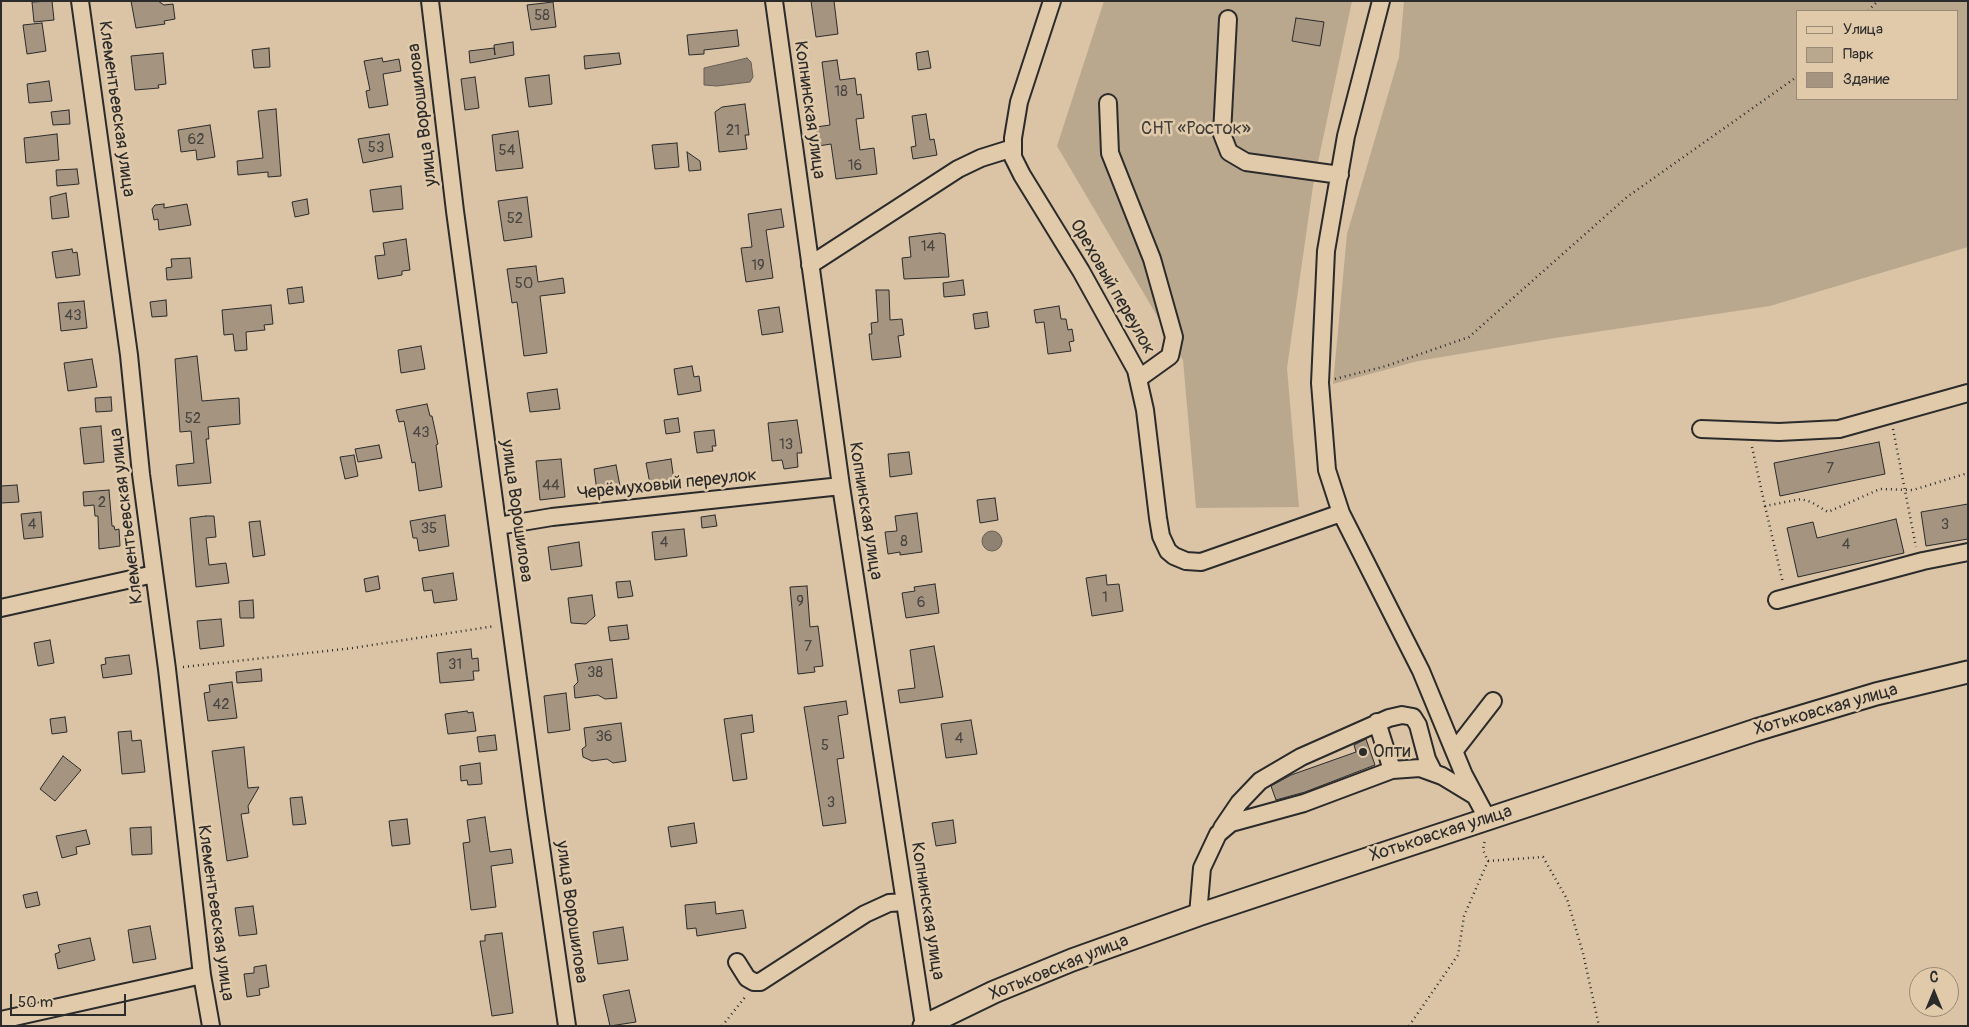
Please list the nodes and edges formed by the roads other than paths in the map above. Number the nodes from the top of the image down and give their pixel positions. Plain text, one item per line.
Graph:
1 (80, 1) edge
2 (430, 1) edge
3 (774, 1) edge
4 (1052, 1) edge
5 (1381, 1) edge
6 (1228, 19) dead end
7 (1108, 103) dead end
8 (1013, 148) junction
9 (1340, 175) junction
10 (810, 266) junction
11 (1138, 379) junction
12 (1968, 393) edge
13 (1701, 428) dead end
14 (841, 486) junction
15 (1341, 513) junction
16 (498, 526) junction
17 (1968, 552) edge
18 (154, 574) junction
19 (1782, 599) road end
20 (1, 608) edge
21 (1968, 672) edge
22 (1493, 701) dead end
23 (1377, 722) junction
24 (1455, 750) junction
25 (1392, 770) junction
26 (1434, 773) junction
27 (1475, 796) junction
28 (1487, 818) junction
29 (1218, 834) junction
30 (905, 902) junction
31 (1198, 915) junction
32 (737, 962) dead end
33 (202, 975) junction
34 (1, 1020) edge
35 (211, 1026) edge
36 (567, 1026) edge
37 (924, 1026) edge

1 - 18 street, Клементьевская улица
2 - 16 street, улица Ворошилова
3 - 10 street, Копнинская улица
4 - 8 street, Ореховый переулок
5 - 9 street
6 - 9 street
7 - 11 street
8 - 10 street
8 - 11 street, Ореховый переулок
9 - 15 street
10 - 14 street, Копнинская улица
11 - 15 street, Ореховый переулок
12 - 13 street
14 - 16 street, Черёмуховый переулок
14 - 30 street, Копнинская улица
15 - 24 street
16 - 36 street, улица Ворошилова
17 - 19 street
18 - 20 street
18 - 33 street, Клементьевская улица
21 - 28 main road, Хотьковская улица
22 - 24 street
23 - 25 street
23 - 26 street
23 - 29 street
24 - 27 street
25 - 26 street
25 - 29 street
26 - 27 street
27 - 28 street
28 - 31 main road, Хотьковская улица
29 - 31 street
30 - 32 street
30 - 37 street, Копнинская улица
31 - 37 main road, Хотьковская улица
33 - 34 street
33 - 35 street, Клементьевская улица

